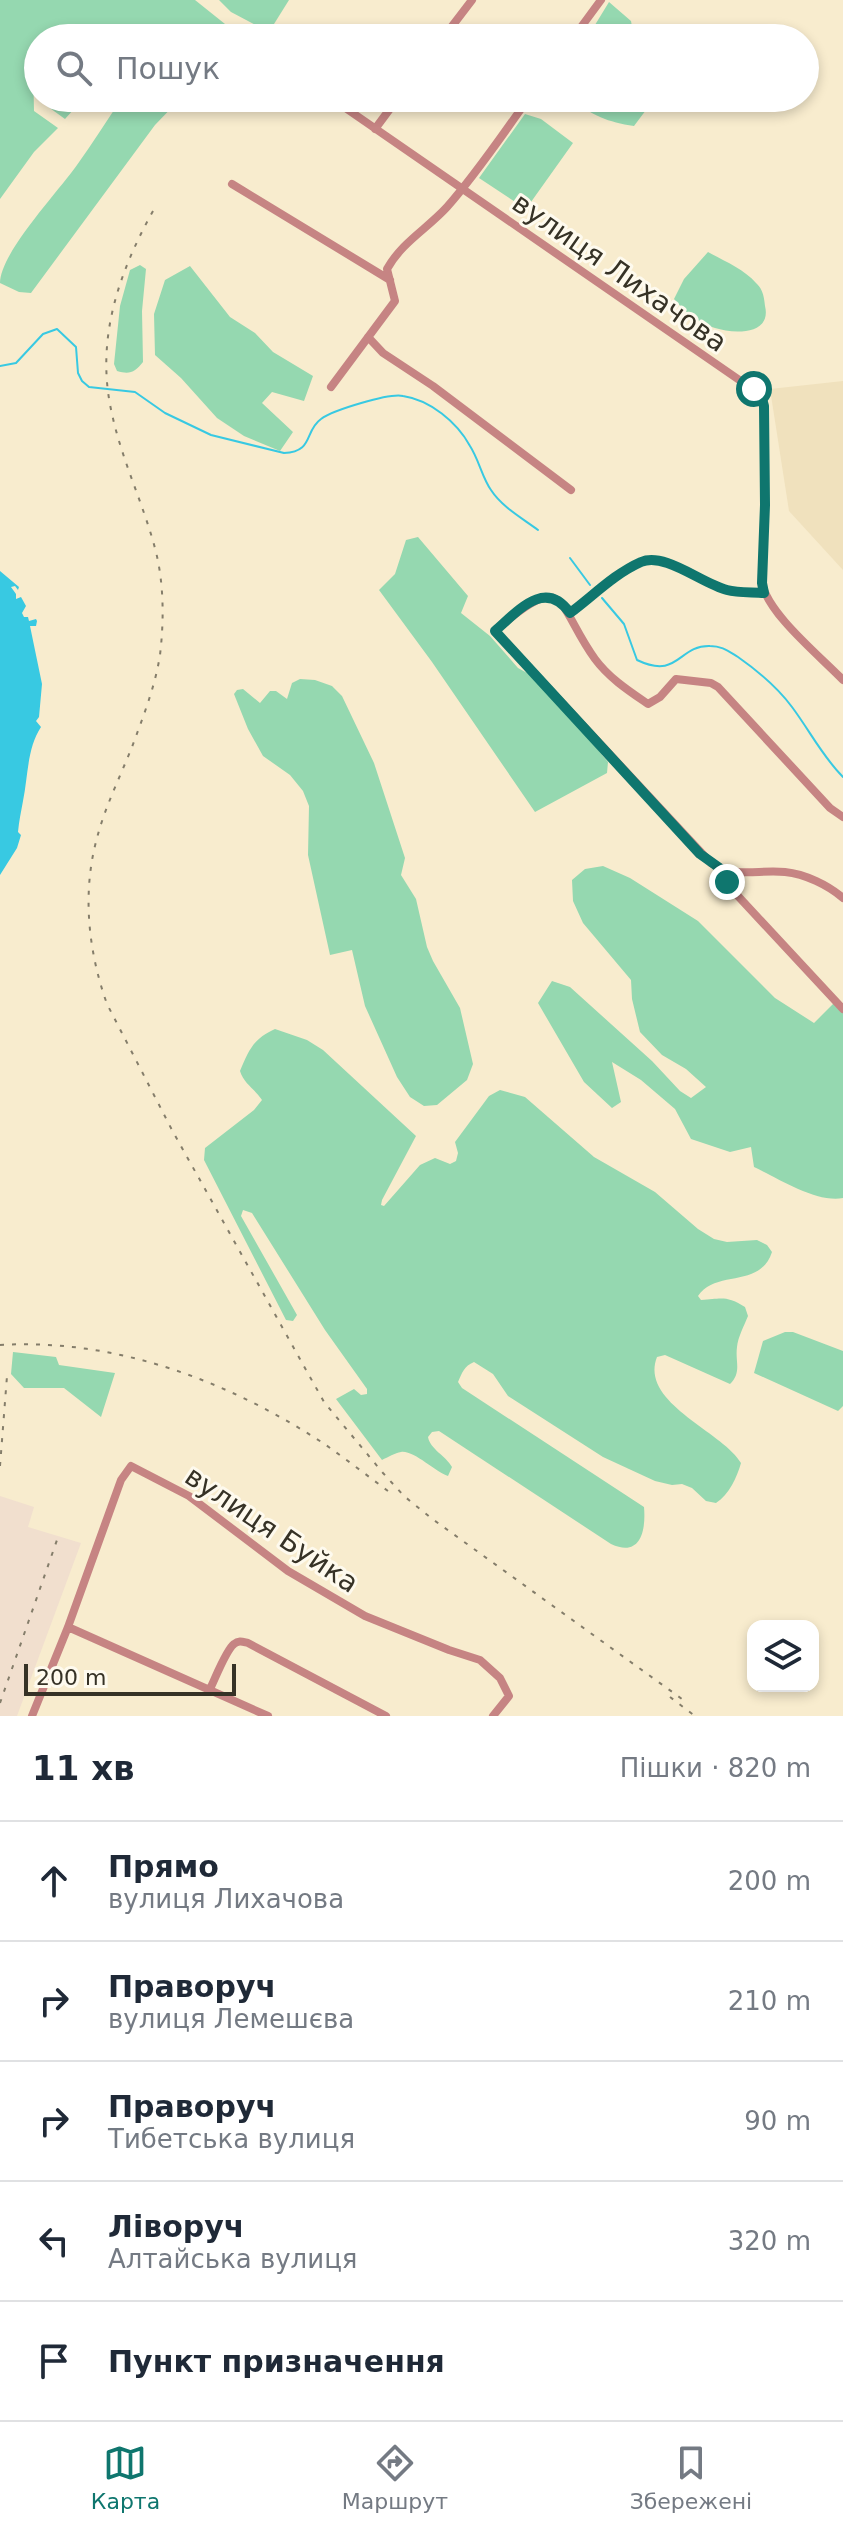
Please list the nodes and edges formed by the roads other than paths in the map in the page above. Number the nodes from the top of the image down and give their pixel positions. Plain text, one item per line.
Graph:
1 (472, 0) edge
2 (601, 0) edge
3 (454, 24) edge
4 (583, 24) edge
5 (351, 112) edge
6 (388, 112) edge
7 (519, 112) edge
8 (375, 129) junction
9 (232, 184) dead end
10 (461, 190) junction
11 (389, 278) junction
12 (368, 337) junction
13 (331, 387) dead end
14 (571, 490) dead end
15 (764, 593) junction
16 (570, 613) junction
17 (843, 680) edge
18 (843, 817) edge
19 (721, 869) junction
20 (843, 898) edge
21 (843, 1009) edge
22 (68, 1627) junction
23 (210, 1689) junction
24 (32, 1716) edge
25 (268, 1716) edge
26 (386, 1716) edge
27 (493, 1716) edge

1 - 3 street
2 - 4 street
5 - 8 street, вулиця Лихачова
6 - 8 street
7 - 10 street
8 - 10 street, вулиця Лихачова
9 - 11 street
10 - 11 street
10 - 15 street, вулиця Лихачова
11 - 12 street
12 - 13 street
12 - 14 street
15 - 16 street
15 - 17 street
16 - 18 street
16 - 19 street
19 - 20 street
19 - 21 street
22 - 23 street
22 - 24 street
22 - 27 street, вулиця Буйка
23 - 25 street
23 - 26 street

